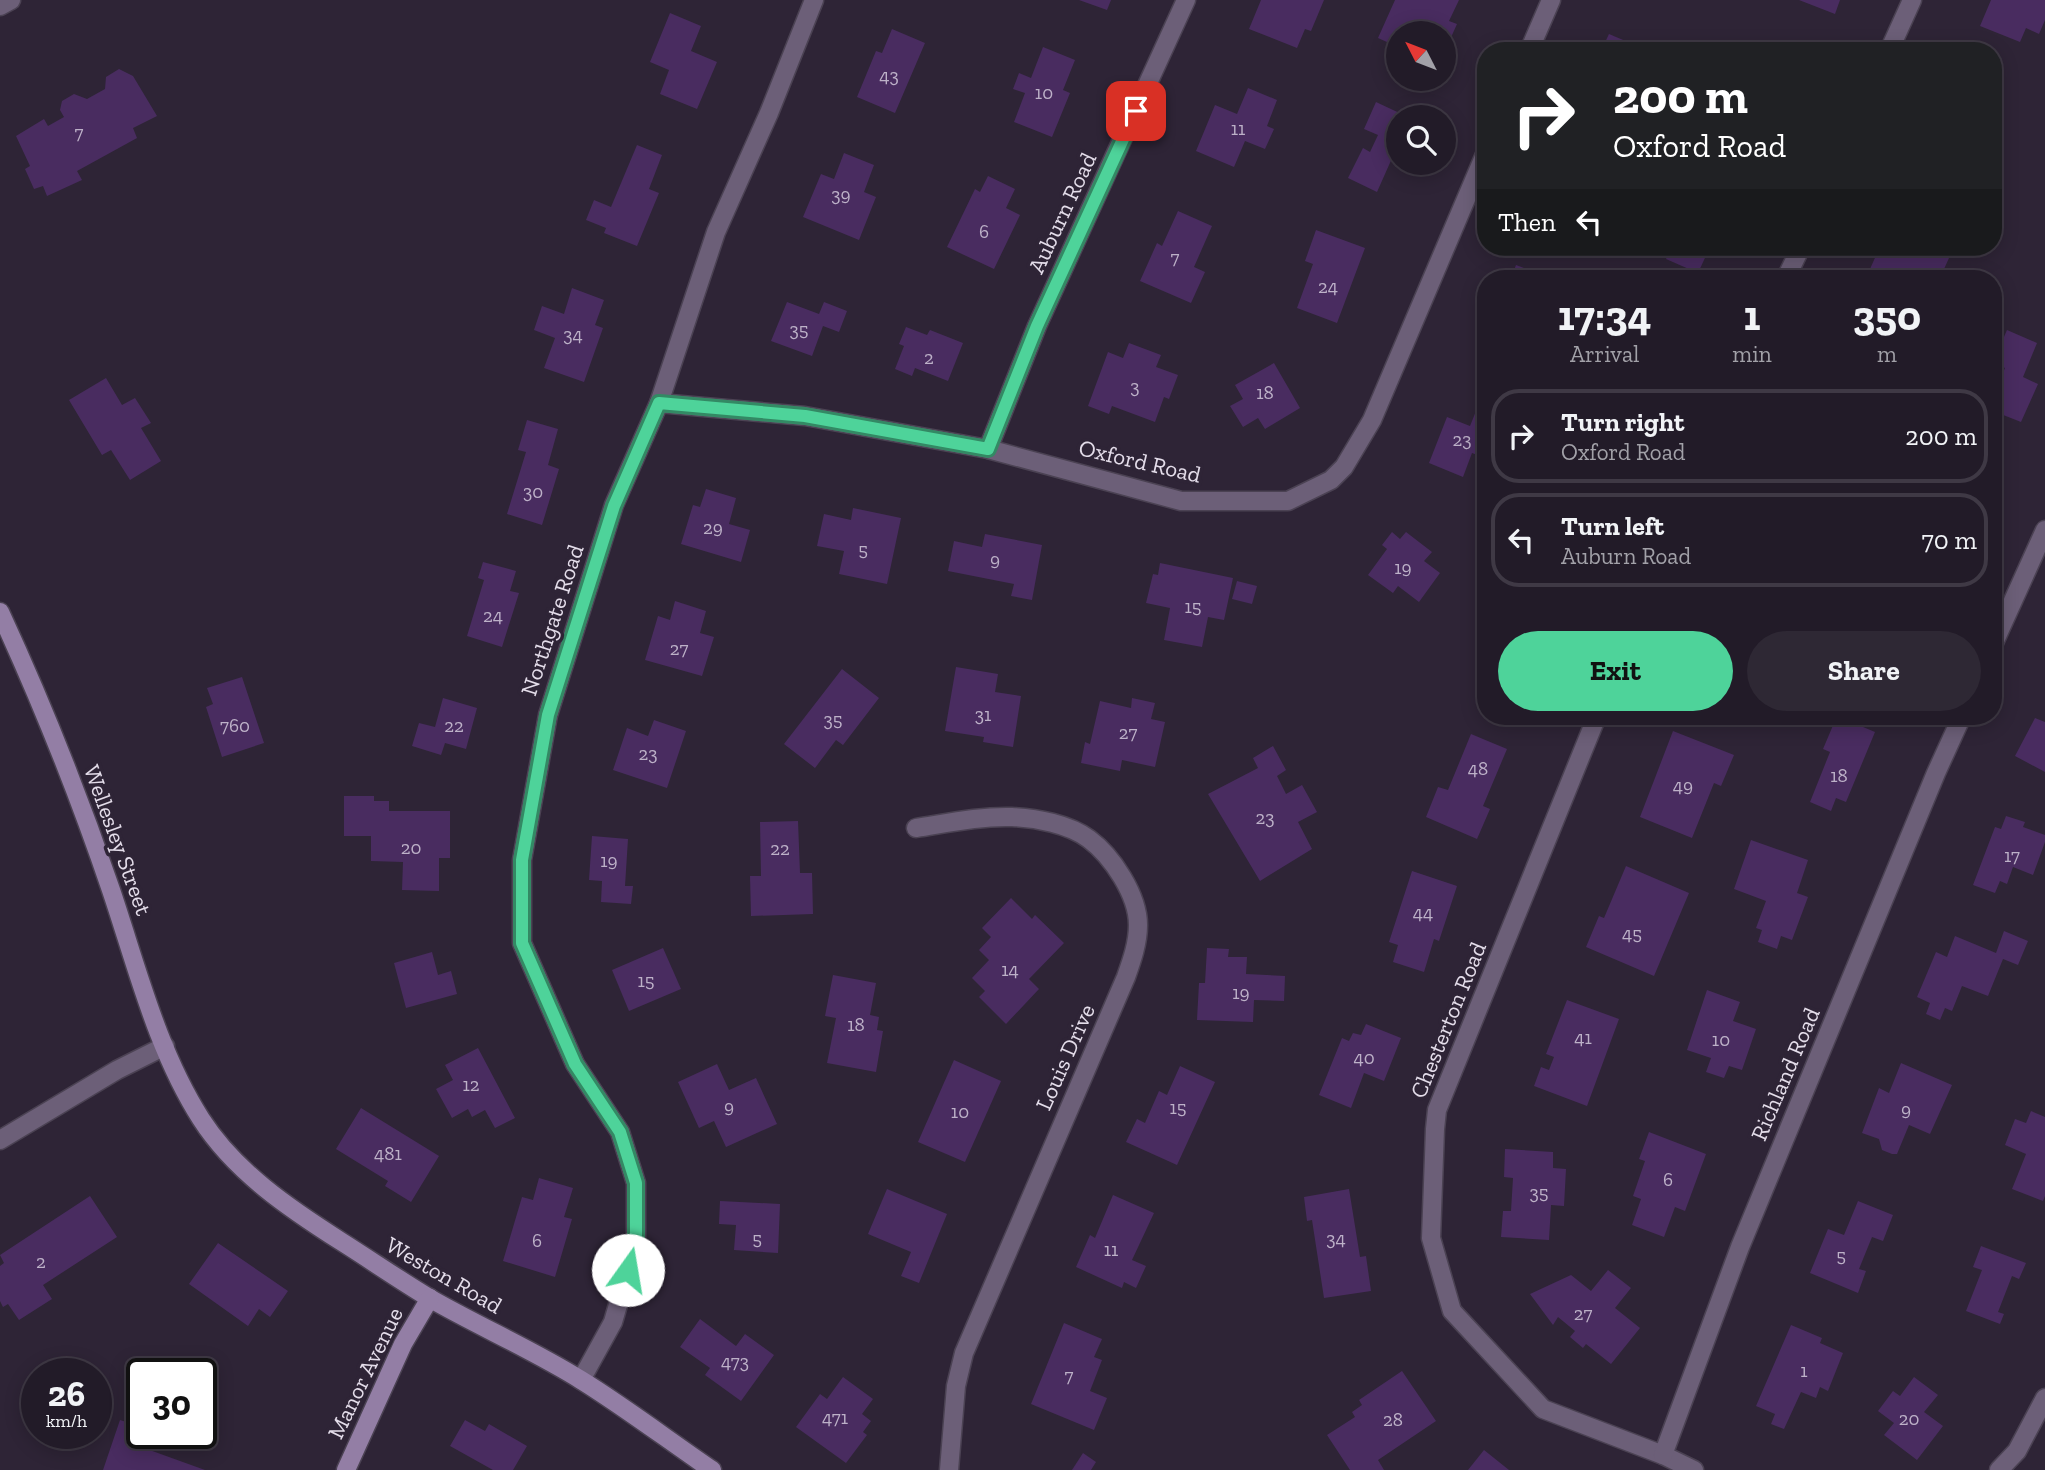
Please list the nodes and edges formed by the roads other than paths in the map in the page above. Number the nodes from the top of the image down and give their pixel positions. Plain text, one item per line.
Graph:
1 (11, 0) edge
2 (814, 0) edge
3 (1186, 0) edge
4 (1551, 0) edge
5 (1912, 0) edge
6 (0, 6) edge
7 (1533, 42) edge
8 (1893, 42) edge
9 (1477, 173) edge
10 (659, 403) junction
11 (988, 449) junction
12 (2045, 530) edge
13 (2, 620) edge
14 (2002, 625) edge
15 (1593, 725) edge
16 (1958, 725) edge
17 (916, 828) dead end
18 (165, 1046) junction
19 (184, 1087) joint
20 (0, 1140) edge
21 (430, 1298) junction
22 (580, 1380) junction
23 (2045, 1398) edge
24 (1663, 1455) junction
25 (346, 1470) edge
26 (712, 1470) edge
27 (949, 1470) edge
28 (1694, 1470) edge
29 (2000, 1470) edge

1 - 6 street
2 - 10 street, Northgate Road
3 - 11 street, Auburn Road
4 - 7 street
5 - 8 street
9 - 11 street, Oxford Road
10 - 11 street, Oxford Road
10 - 22 street, Northgate Road
12 - 14 street
13 - 18 main road, Wellesley Street
15 - 24 street, Chesterton Road
16 - 24 street, Richland Road
17 - 27 street, Louis Drive
18 - 19 main road, Wellesley Street
18 - 20 street
19 - 21 main road, Weston Road
21 - 22 main road, Weston Road
21 - 25 main road, Manor Avenue
22 - 26 main road, Weston Road
23 - 29 street
24 - 28 street, Chesterton Road

